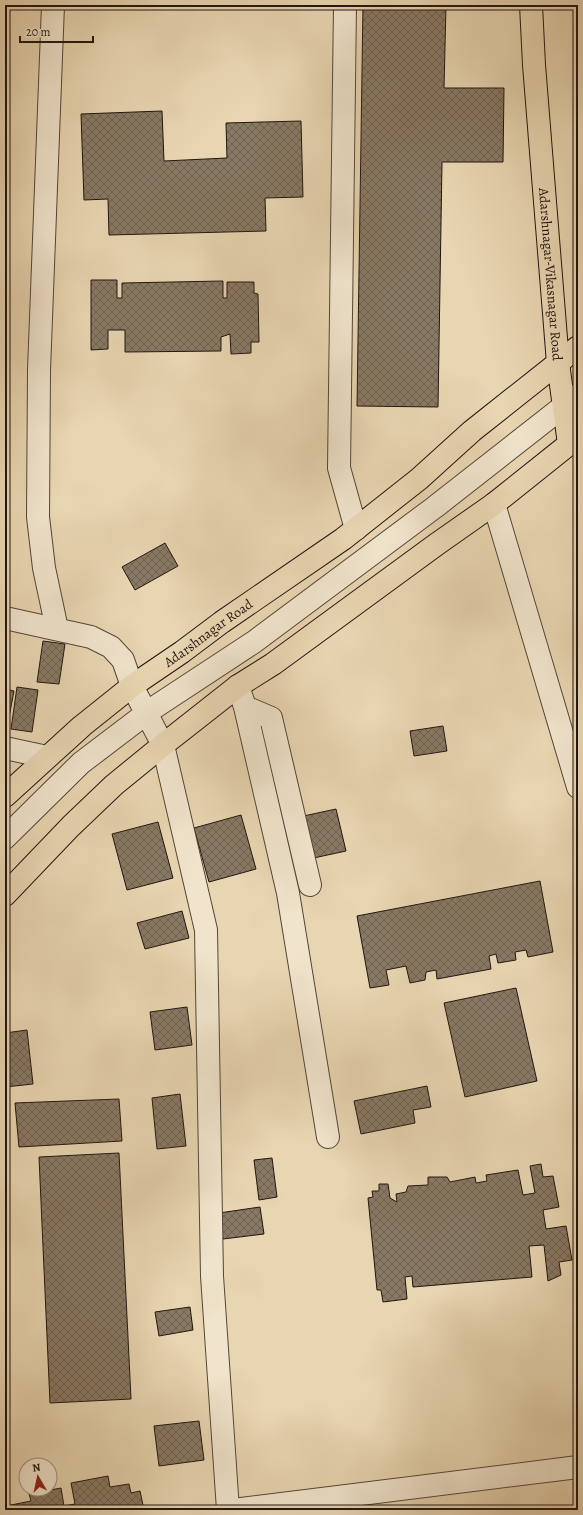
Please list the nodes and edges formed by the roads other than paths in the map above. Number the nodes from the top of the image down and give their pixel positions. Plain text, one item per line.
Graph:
1 (53, 5) edge
2 (345, 5) edge
3 (532, 5) edge
4 (578, 347) edge
5 (558, 363) junction
6 (571, 401) edge
7 (573, 441) edge
8 (419, 479) joint
9 (494, 504) junction
10 (356, 529) junction
11 (5, 618) edge
12 (57, 629) junction
13 (132, 686) junction
14 (238, 686) junction
15 (245, 707) junction
16 (146, 713) junction
17 (163, 745) junction
18 (5, 748) edge
19 (47, 757) junction
20 (578, 787) edge
21 (5, 796) edge
22 (5, 838) edge
23 (310, 885) dead end
24 (5, 895) edge
25 (328, 1137) dead end
26 (578, 1467) edge
27 (228, 1510) edge
28 (233, 1510) edge

1 - 12 street
2 - 10 street
3 - 5 main road, Adarshnagar-Vikasnagar Road
4 - 5 main road
5 - 6 main road
5 - 8 main road, Adarshnagar-Vikasnagar Road
6 - 7 main road
6 - 16 street
7 - 9 main road
8 - 10 main road, Adarshnagar Road
9 - 14 main road
9 - 20 street
10 - 13 main road, Adarshnagar Road
11 - 12 street
12 - 13 street
13 - 16 street
13 - 19 main road, Adarshnagar Road
14 - 15 street
14 - 17 main road
15 - 23 street
15 - 25 street
16 - 17 street
16 - 22 street
17 - 24 main road
17 - 27 street
18 - 19 street
19 - 21 main road, Adarshnagar Road
26 - 28 street

